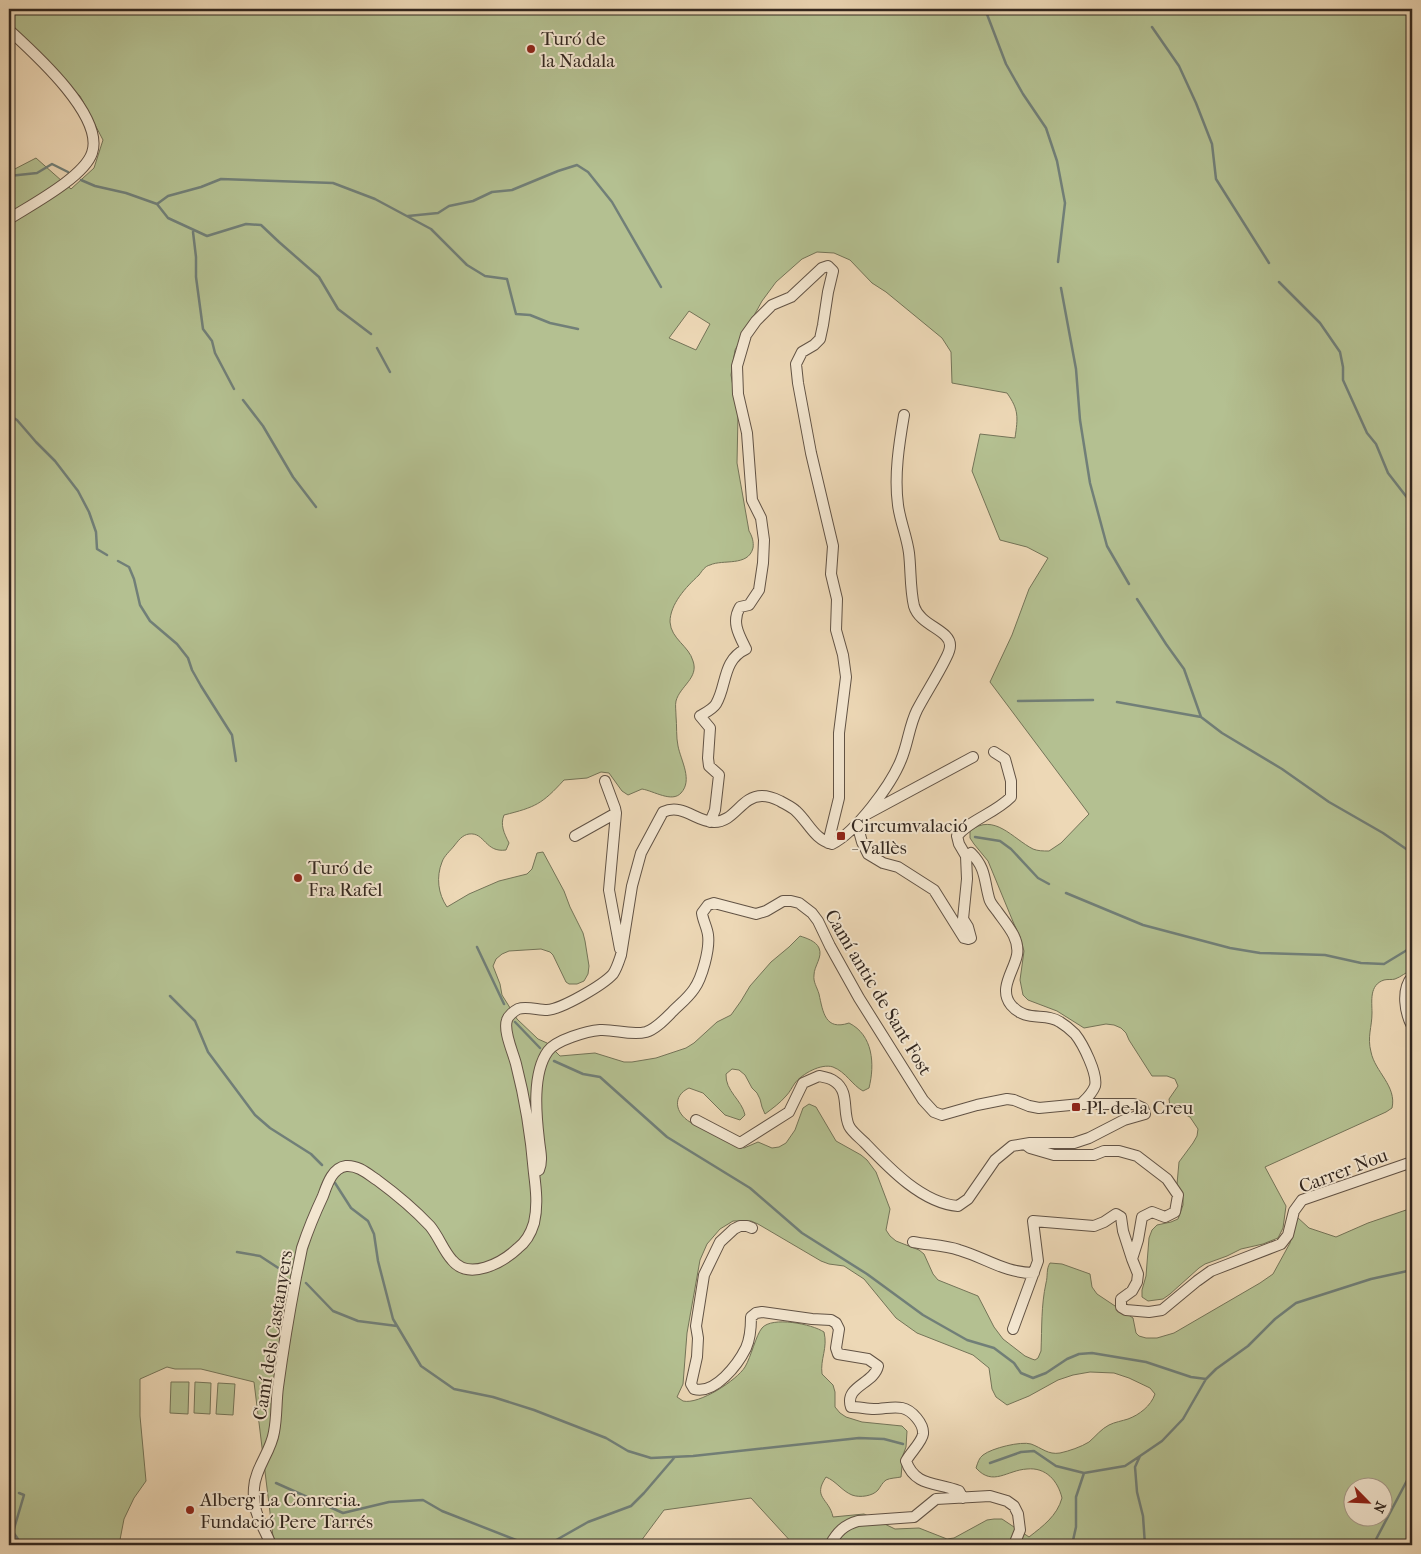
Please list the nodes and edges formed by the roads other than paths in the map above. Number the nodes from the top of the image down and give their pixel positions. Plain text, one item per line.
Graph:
1 (9, 30) edge
2 (9, 219) edge
3 (904, 415) dead end
4 (994, 752) dead end
5 (973, 757) dead end
6 (605, 782) dead end
7 (616, 813) junction
8 (864, 816) junction
9 (710, 822) junction
10 (856, 824) junction
11 (575, 836) dead end
12 (828, 843) junction
13 (966, 856) junction
14 (621, 955) junction
15 (1412, 977) edge
16 (1412, 1026) edge
17 (1094, 1099) junction
18 (696, 1120) dead end
19 (1025, 1144) junction
20 (1412, 1162) edge
21 (534, 1172) junction
22 (752, 1228) dead end
23 (913, 1242) dead end
24 (1132, 1259) junction
25 (1034, 1273) junction
26 (1013, 1329) dead end
27 (964, 1498) junction
28 (271, 1545) edge
29 (830, 1545) edge
30 (1014, 1545) edge

1 - 2 street
3 - 8 street
4 - 13 street
5 - 8 street
6 - 7 street
7 - 11 street
7 - 14 street
8 - 10 street
9 - 12 street
9 - 12 street
9 - 14 street
10 - 12 street
10 - 13 street
13 - 17 street
14 - 21 street, Camí dels Castanyers
15 - 16 street
17 - 19 street
17 - 21 street, Camí antic de Sant Fost
18 - 19 street
19 - 24 street
20 - 24 street, Carrer Nou
21 - 28 street, Camí dels Castanyers
22 - 27 street
23 - 25 street
24 - 25 street
25 - 26 street
27 - 29 street
27 - 30 street

